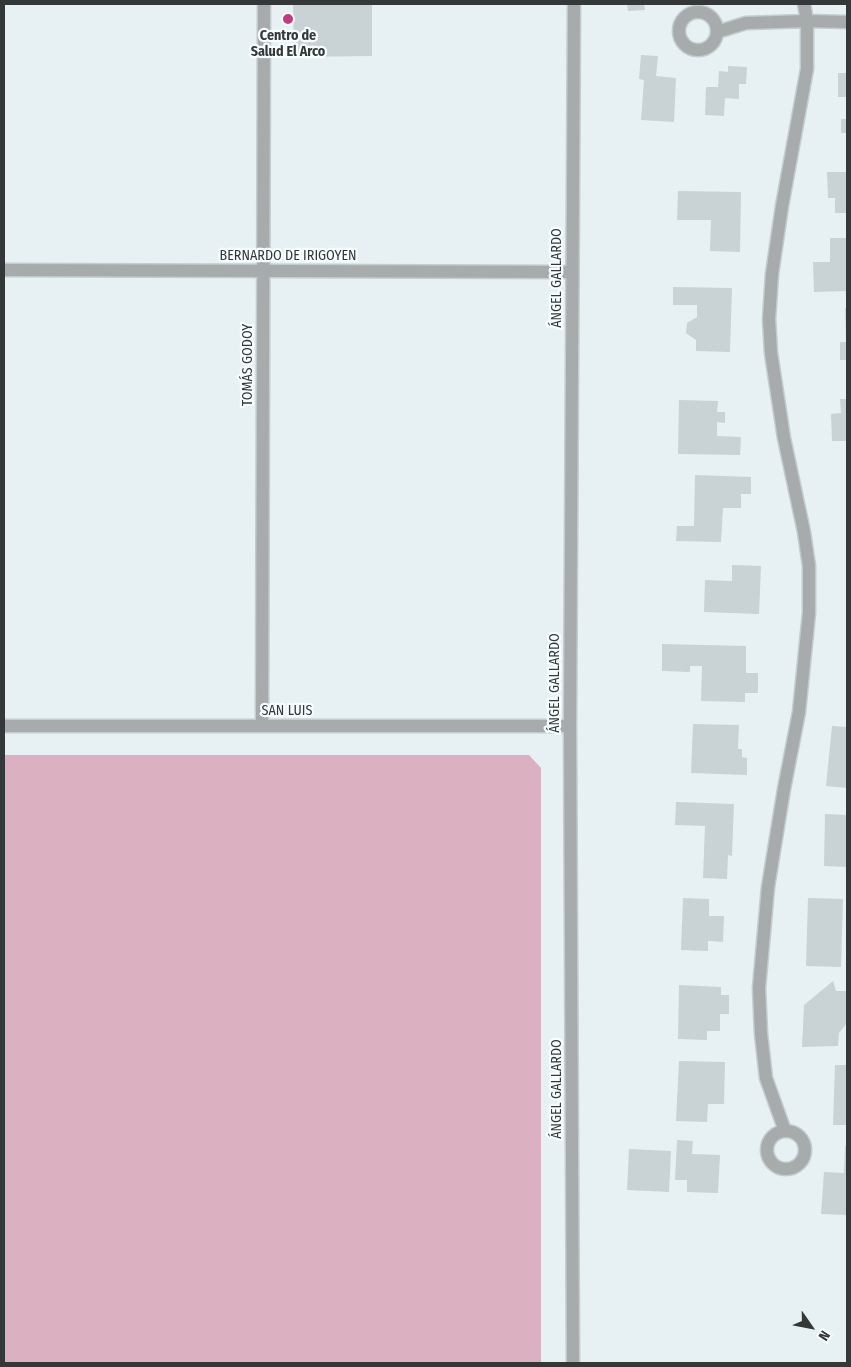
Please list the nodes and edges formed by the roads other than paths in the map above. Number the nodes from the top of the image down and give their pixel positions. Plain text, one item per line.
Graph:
1 (264, 4) edge
2 (574, 4) edge
3 (804, 4) edge
4 (807, 21) junction
5 (847, 22) edge
6 (717, 32) dead end
7 (4, 270) edge
8 (263, 271) junction
9 (572, 272) junction
10 (4, 726) edge
11 (262, 726) junction
12 (570, 726) junction
13 (784, 1132) dead end
14 (573, 1363) edge

1 - 8 street, TOMÁS GODOY
2 - 9 street, ÁNGEL GALLARDO
3 - 4 street
4 - 5 street
4 - 6 street
4 - 13 street
7 - 8 street, BERNARDO DE IRIGOYEN
8 - 9 street, BERNARDO DE IRIGOYEN
8 - 11 street, TOMÁS GODOY
9 - 12 street, ÁNGEL GALLARDO
10 - 11 street, SAN LUIS
11 - 12 street, SAN LUIS
12 - 14 street, ÁNGEL GALLARDO

